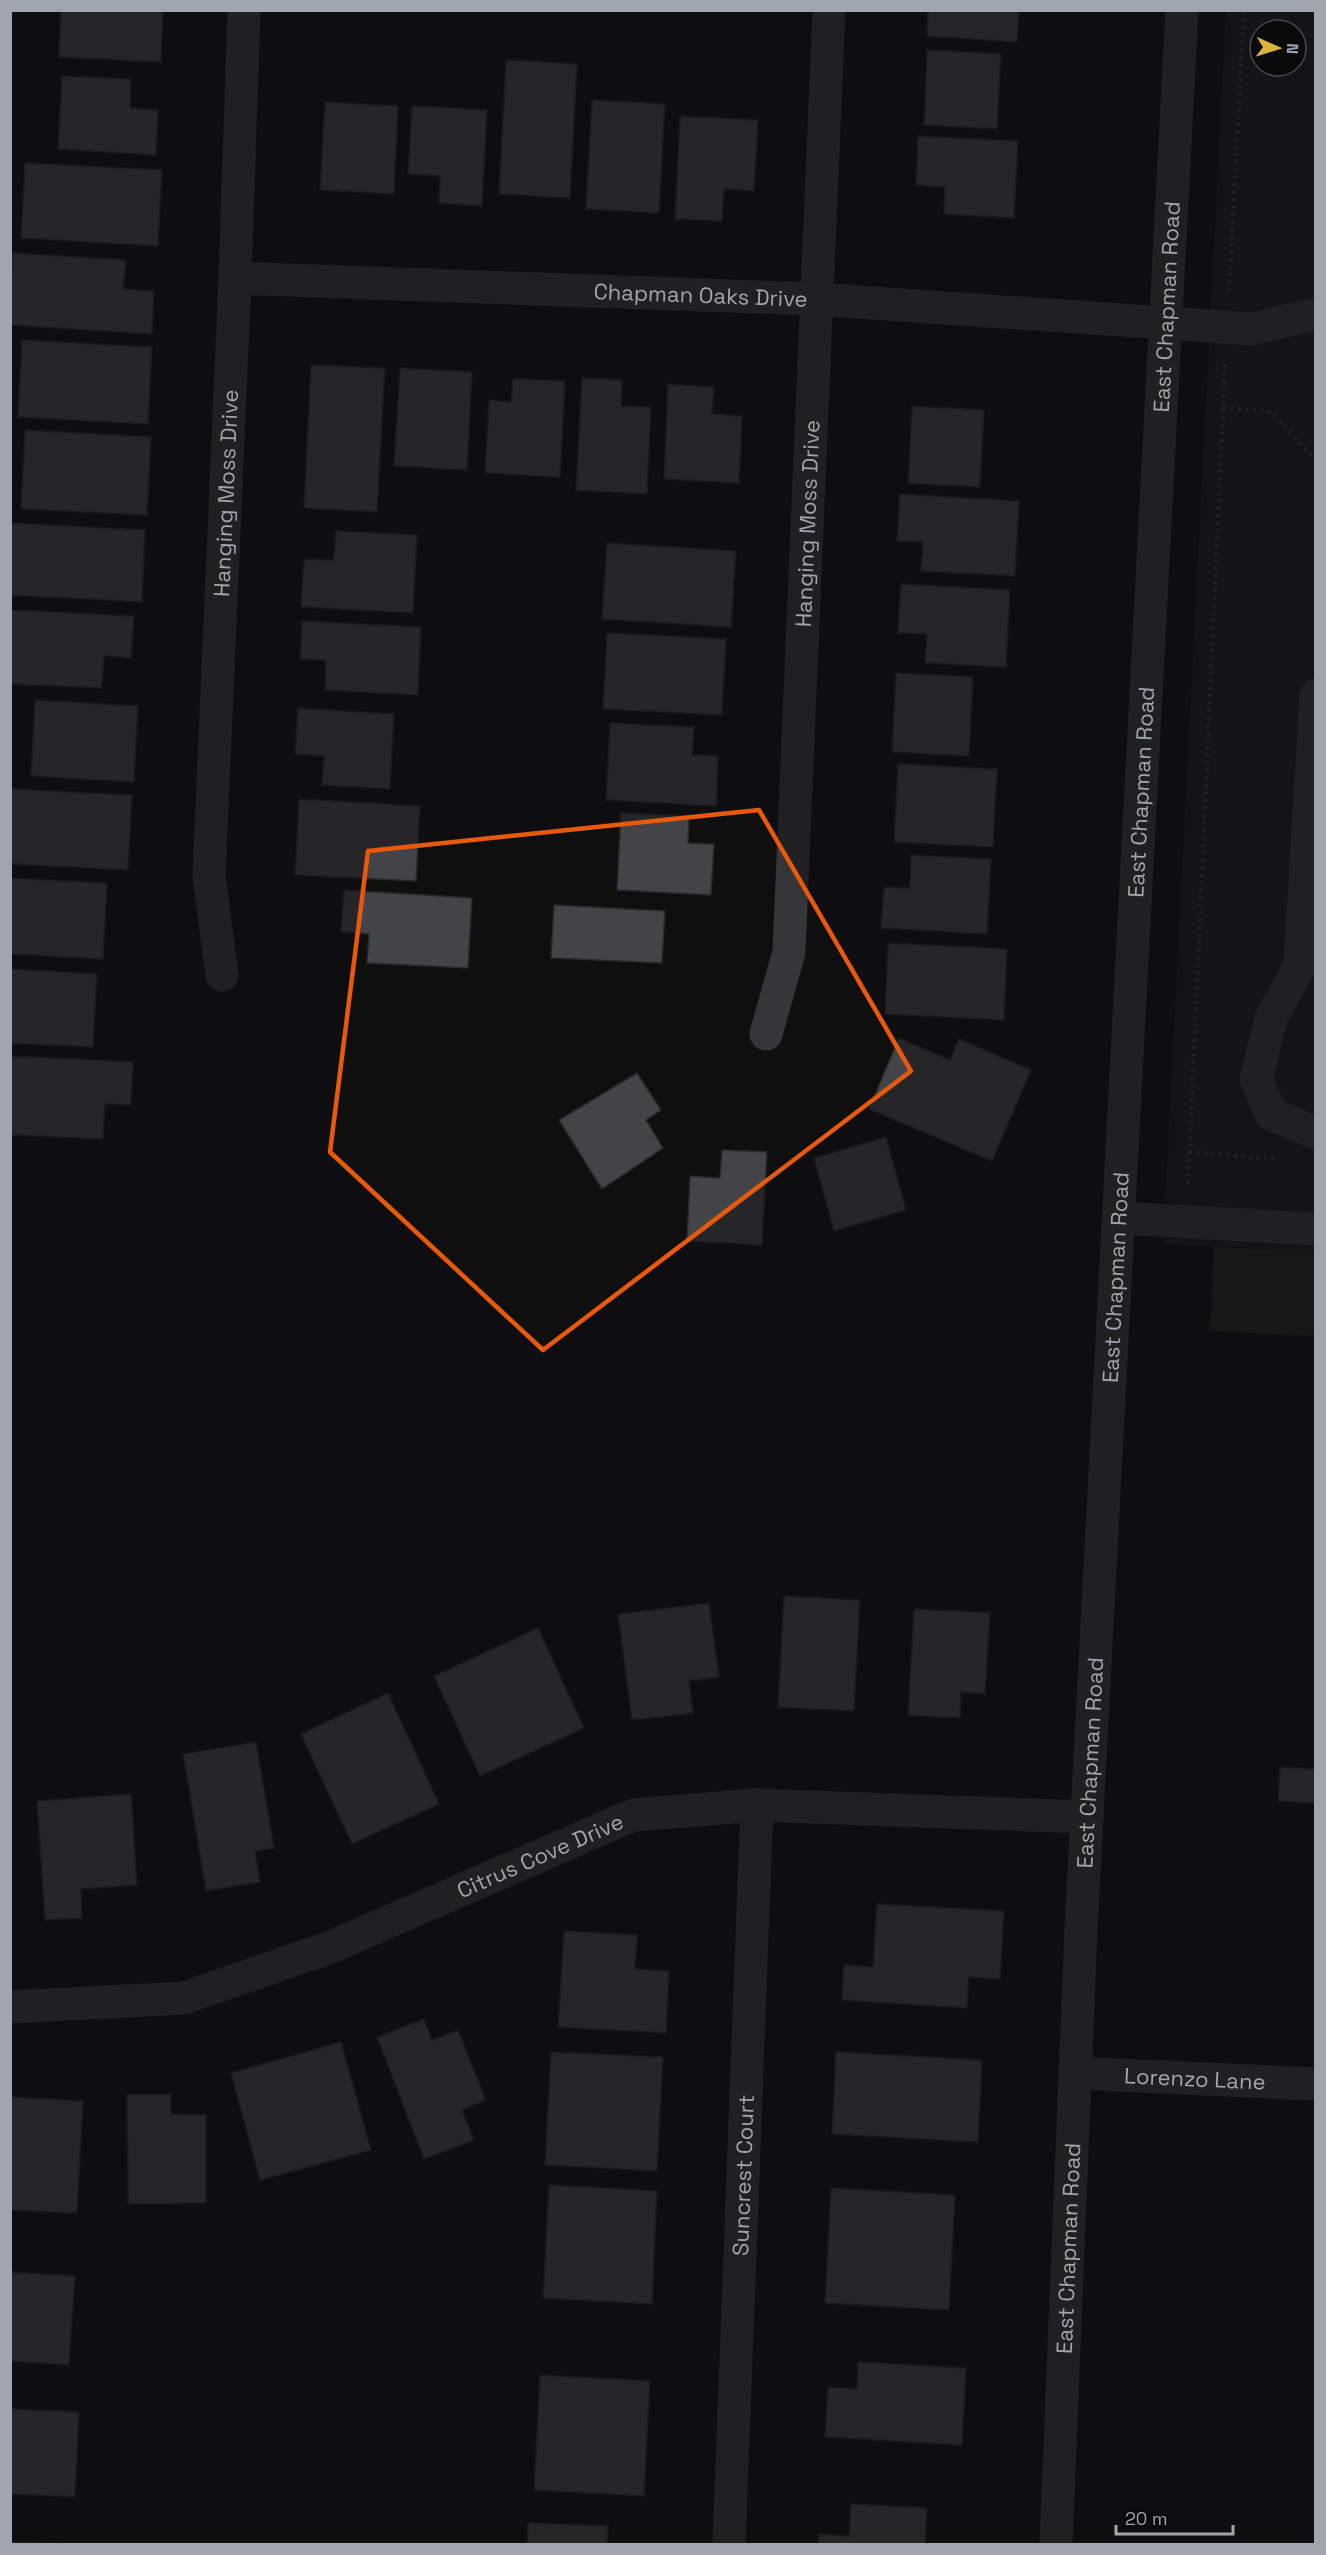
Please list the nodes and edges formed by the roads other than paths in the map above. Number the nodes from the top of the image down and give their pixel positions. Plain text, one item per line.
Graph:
1 (244, 10) edge
2 (829, 10) edge
3 (1182, 10) edge
4 (235, 278) junction
5 (815, 299) junction
6 (1316, 314) edge
7 (1166, 324) junction
8 (1316, 695) edge
9 (222, 975) dead end
10 (766, 1034) dead end
11 (1316, 1133) edge
12 (1119, 1218) junction
13 (1316, 1229) edge
14 (757, 1805) junction
15 (1087, 1817) junction
16 (10, 2007) edge
17 (1075, 2073) junction
18 (1316, 2084) edge
19 (729, 2544) edge
20 (1056, 2544) edge

1 - 4 street, Hanging Moss Drive
2 - 5 street, Hanging Moss Drive
3 - 7 street, East Chapman Road
4 - 5 street, Chapman Oaks Drive
4 - 9 street, Hanging Moss Drive
5 - 7 street, Chapman Oaks Drive
5 - 10 street, Hanging Moss Drive
6 - 7 street, Chapman Oaks Drive
7 - 12 street, East Chapman Road
8 - 11 street
12 - 13 street
12 - 15 street, East Chapman Road
14 - 15 street, Citrus Cove Drive
14 - 16 street, Citrus Cove Drive
14 - 19 street, Suncrest Court
15 - 17 street, East Chapman Road
17 - 18 street, Lorenzo Lane
17 - 20 street, East Chapman Road

